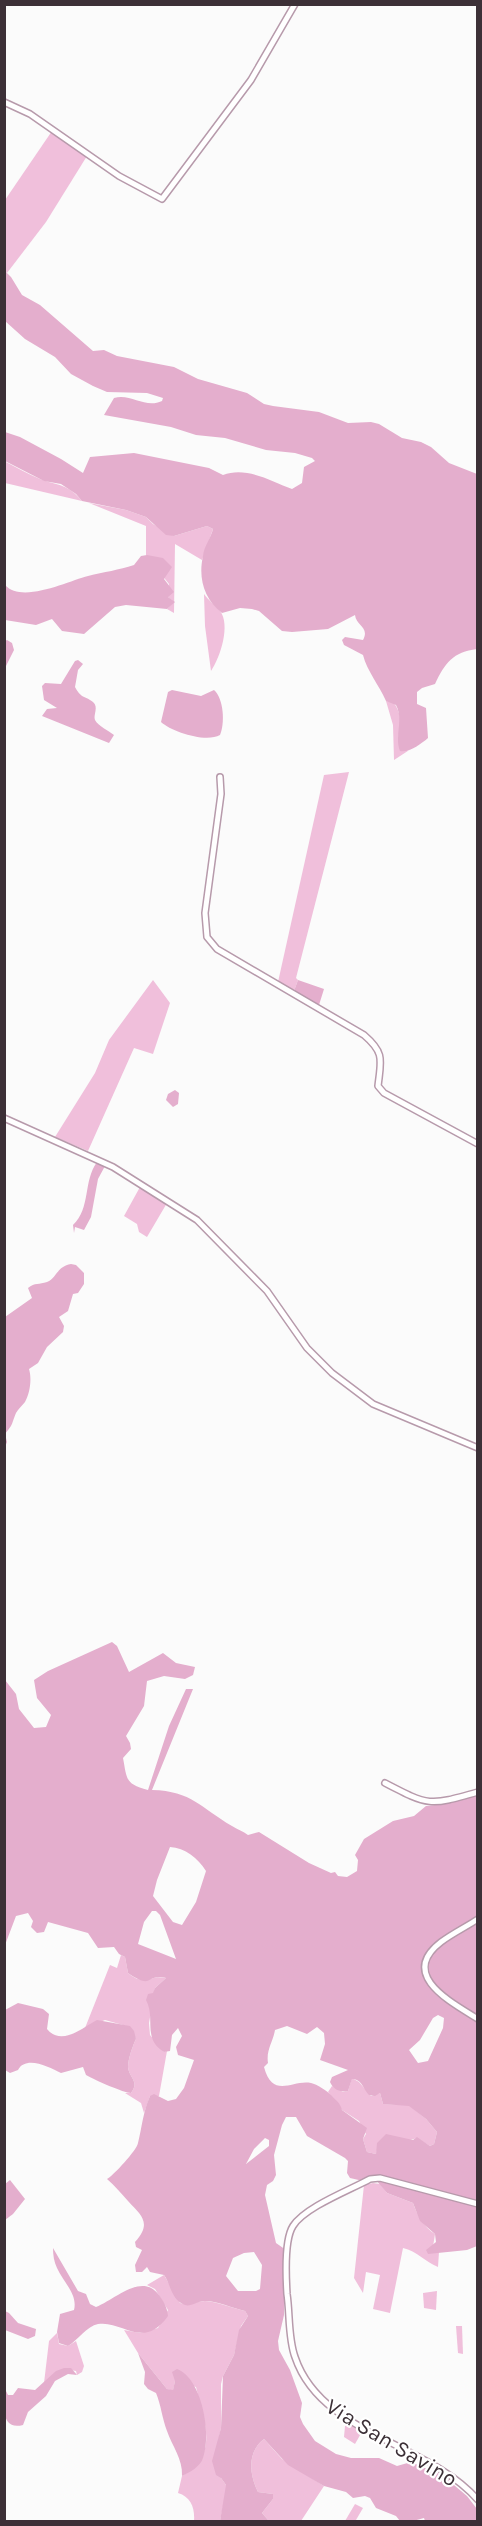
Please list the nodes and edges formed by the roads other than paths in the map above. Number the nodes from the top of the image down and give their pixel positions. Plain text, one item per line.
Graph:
1 (295, 4) edge
2 (4, 102) edge
3 (220, 777) dead end
4 (4, 1118) edge
5 (477, 1144) edge
6 (477, 1448) edge
7 (385, 1783) dead end
8 (477, 1792) edge
9 (477, 1919) edge
10 (477, 2019) edge
11 (477, 2204) edge
12 (477, 2500) edge

1 - 2 street
3 - 5 street
4 - 6 street
7 - 8 street
9 - 10 street
11 - 12 street, Via San Savino

